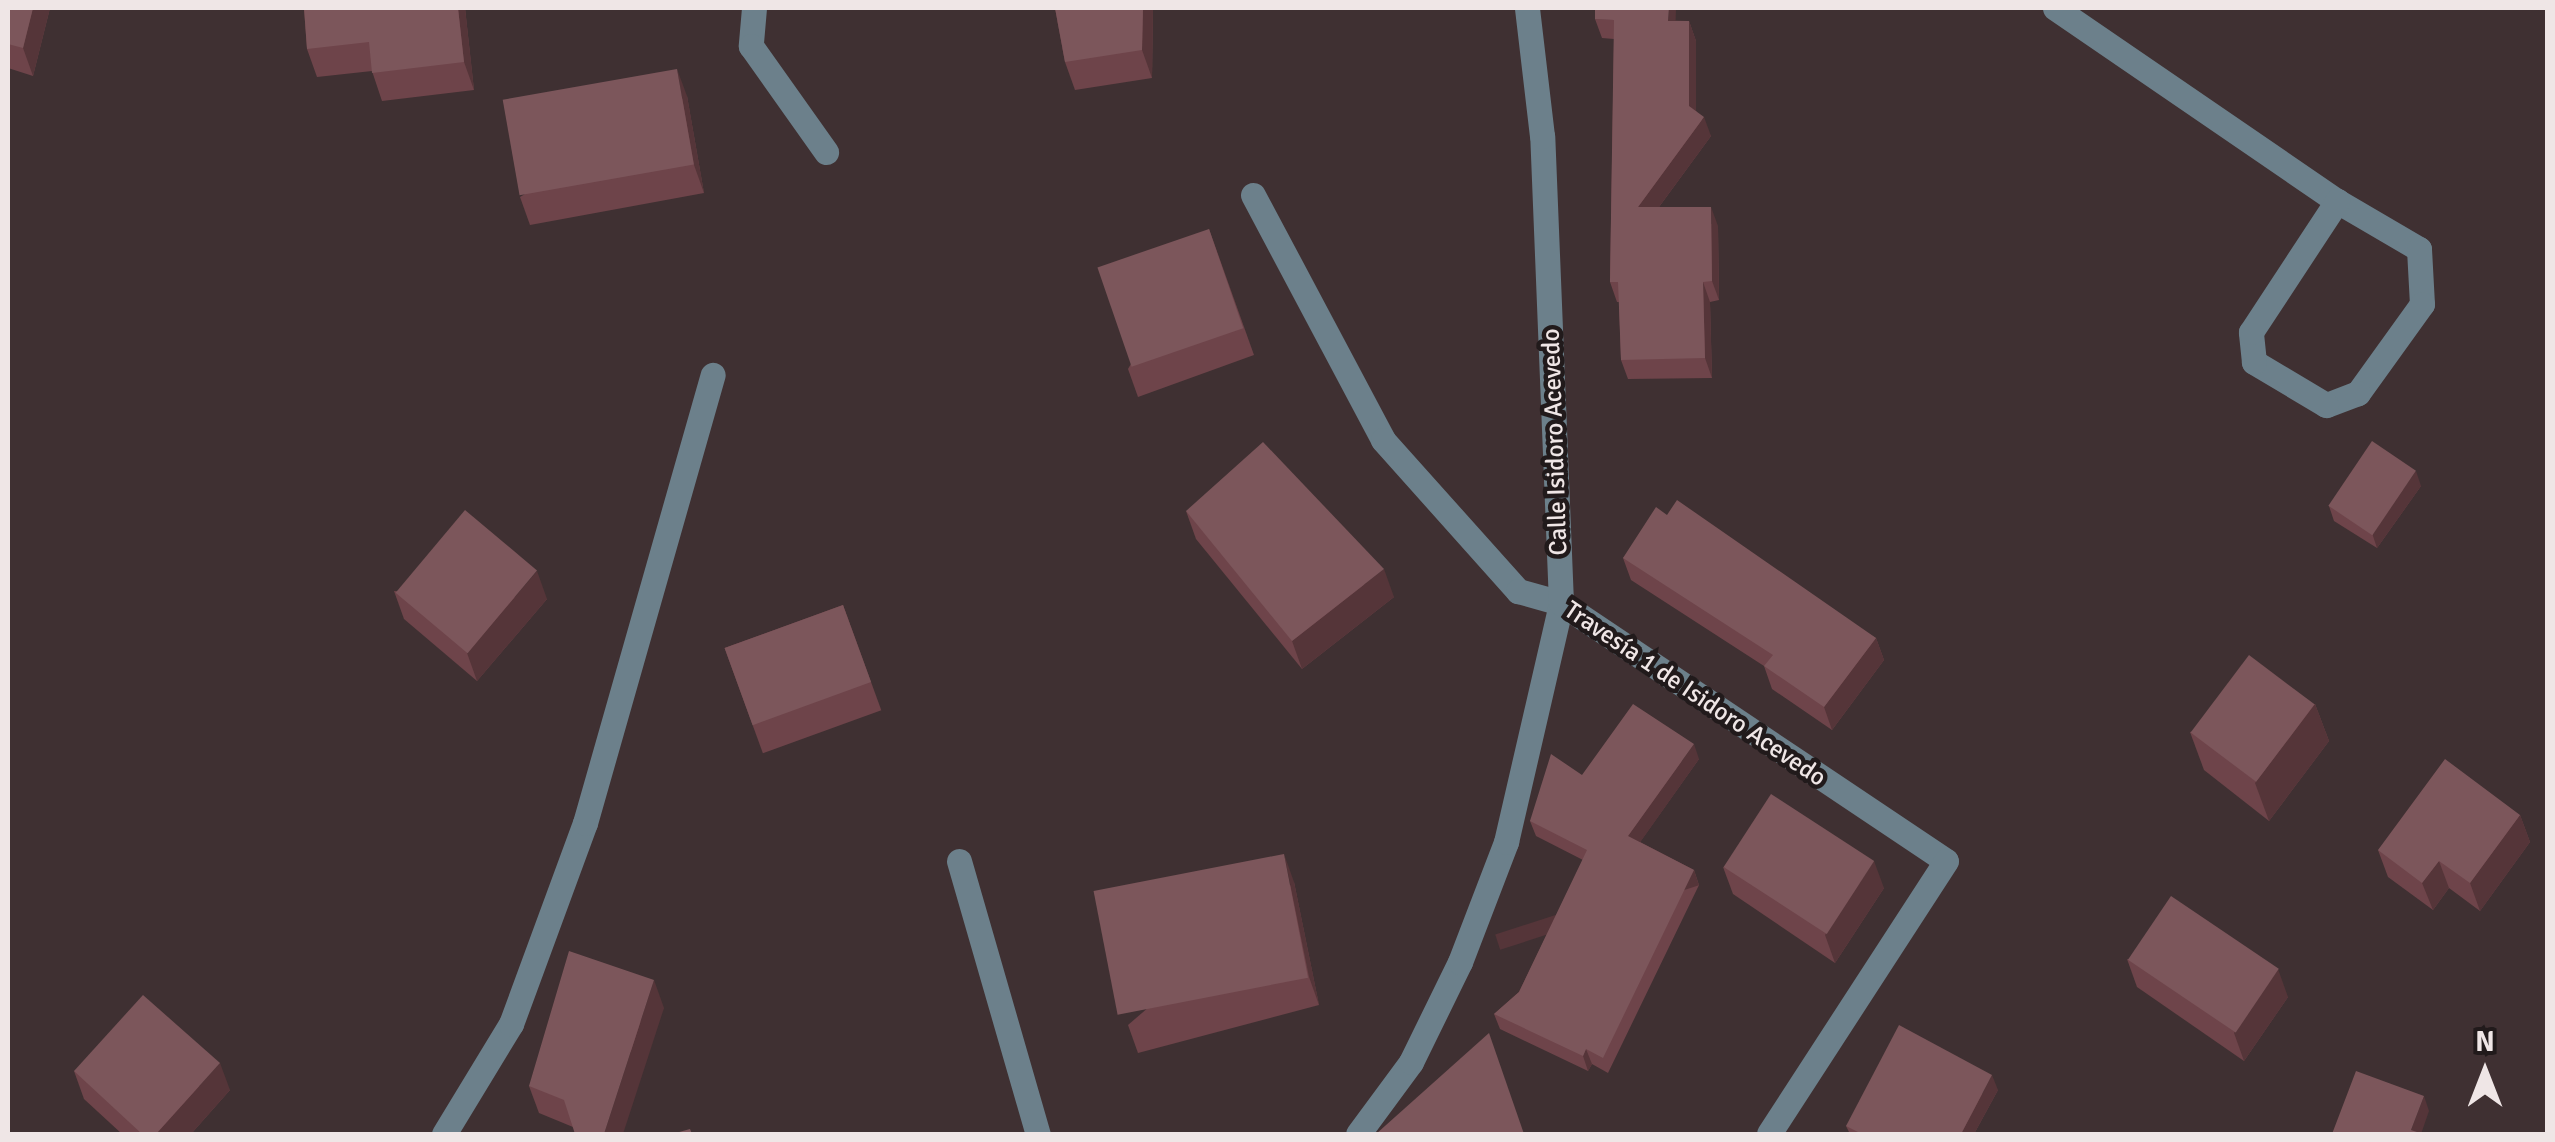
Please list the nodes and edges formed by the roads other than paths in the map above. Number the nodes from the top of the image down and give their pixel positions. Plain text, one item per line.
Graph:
1 (754, 8) edge
2 (1527, 8) edge
3 (2055, 8) edge
4 (826, 152) dead end
5 (1252, 195) dead end
6 (2337, 201) junction
7 (713, 375) dead end
8 (1561, 603) junction
9 (959, 861) dead end
10 (444, 1134) edge
11 (1038, 1134) edge
12 (1358, 1134) edge
13 (1770, 1134) edge

1 - 4 street
2 - 8 street, Calle Isidoro Acevedo
3 - 6 street
5 - 8 street, Travesía 1 de Isidoro Acevedo
6 - 6 street
7 - 10 street
8 - 12 street, Calle Isidoro Acevedo
8 - 13 street, Travesía 1 de Isidoro Acevedo
9 - 11 street

